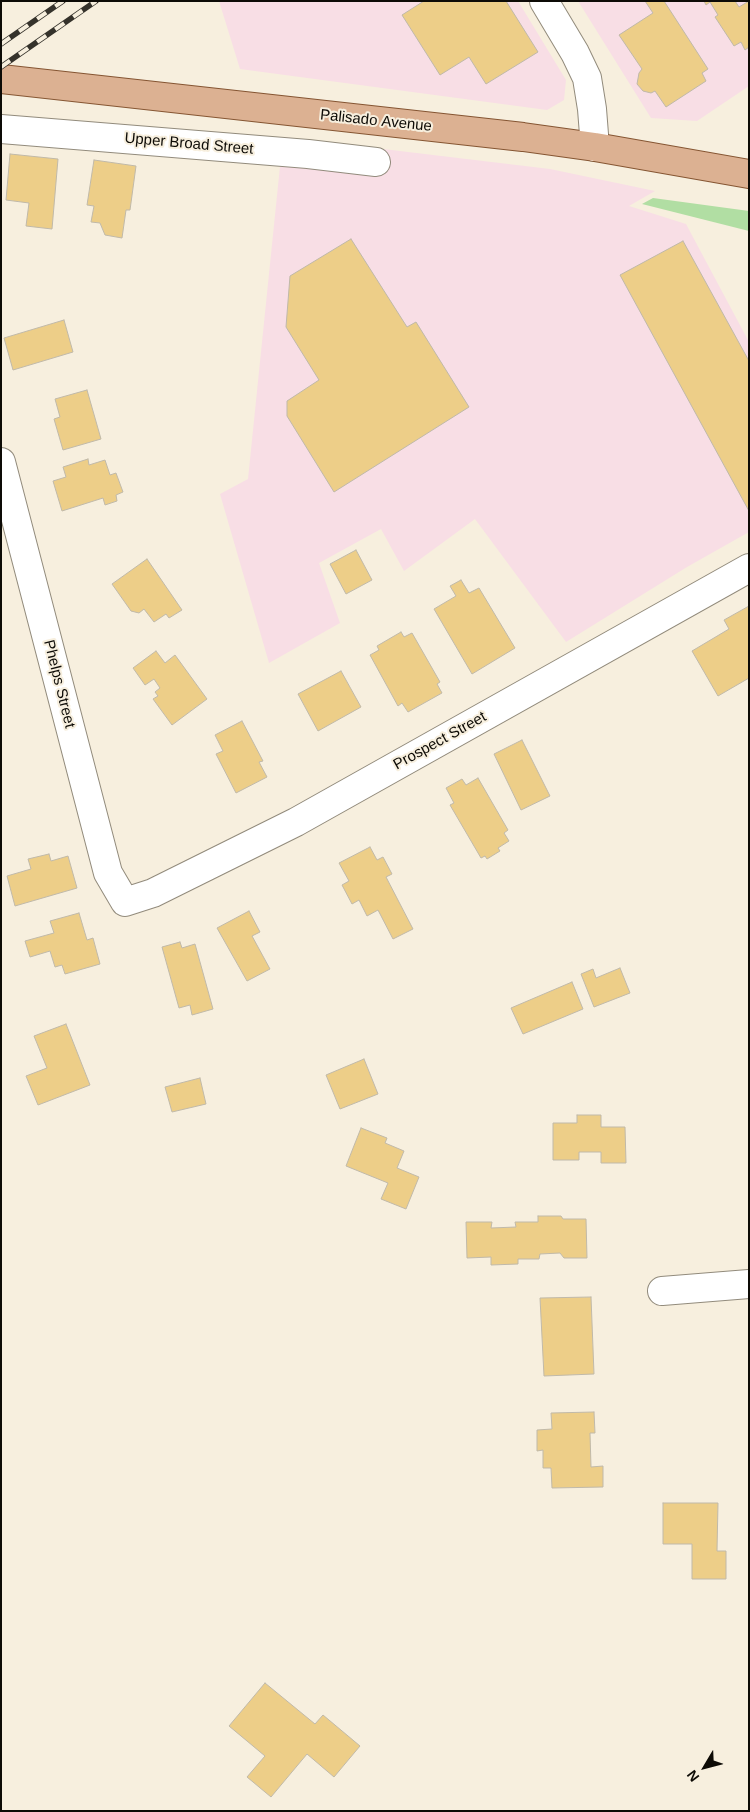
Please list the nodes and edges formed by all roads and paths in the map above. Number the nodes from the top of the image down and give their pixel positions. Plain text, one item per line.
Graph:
1 (544, 1) edge
2 (1, 79) edge
3 (1, 129) edge
4 (595, 147) junction
5 (376, 162) dead end
6 (749, 174) edge
7 (1, 462) edge
8 (8, 511) edge
9 (749, 568) edge
10 (125, 902) joint
11 (749, 1284) edge
12 (662, 1291) dead end

1 - 4 street
2 - 4 main road, Palisado Avenue
3 - 5 street, Upper Broad Street
4 - 6 main road, Palisado Avenue
7 - 8 street, Phelps Street
8 - 10 street, Phelps Street
9 - 10 street, Prospect Street
11 - 12 street

